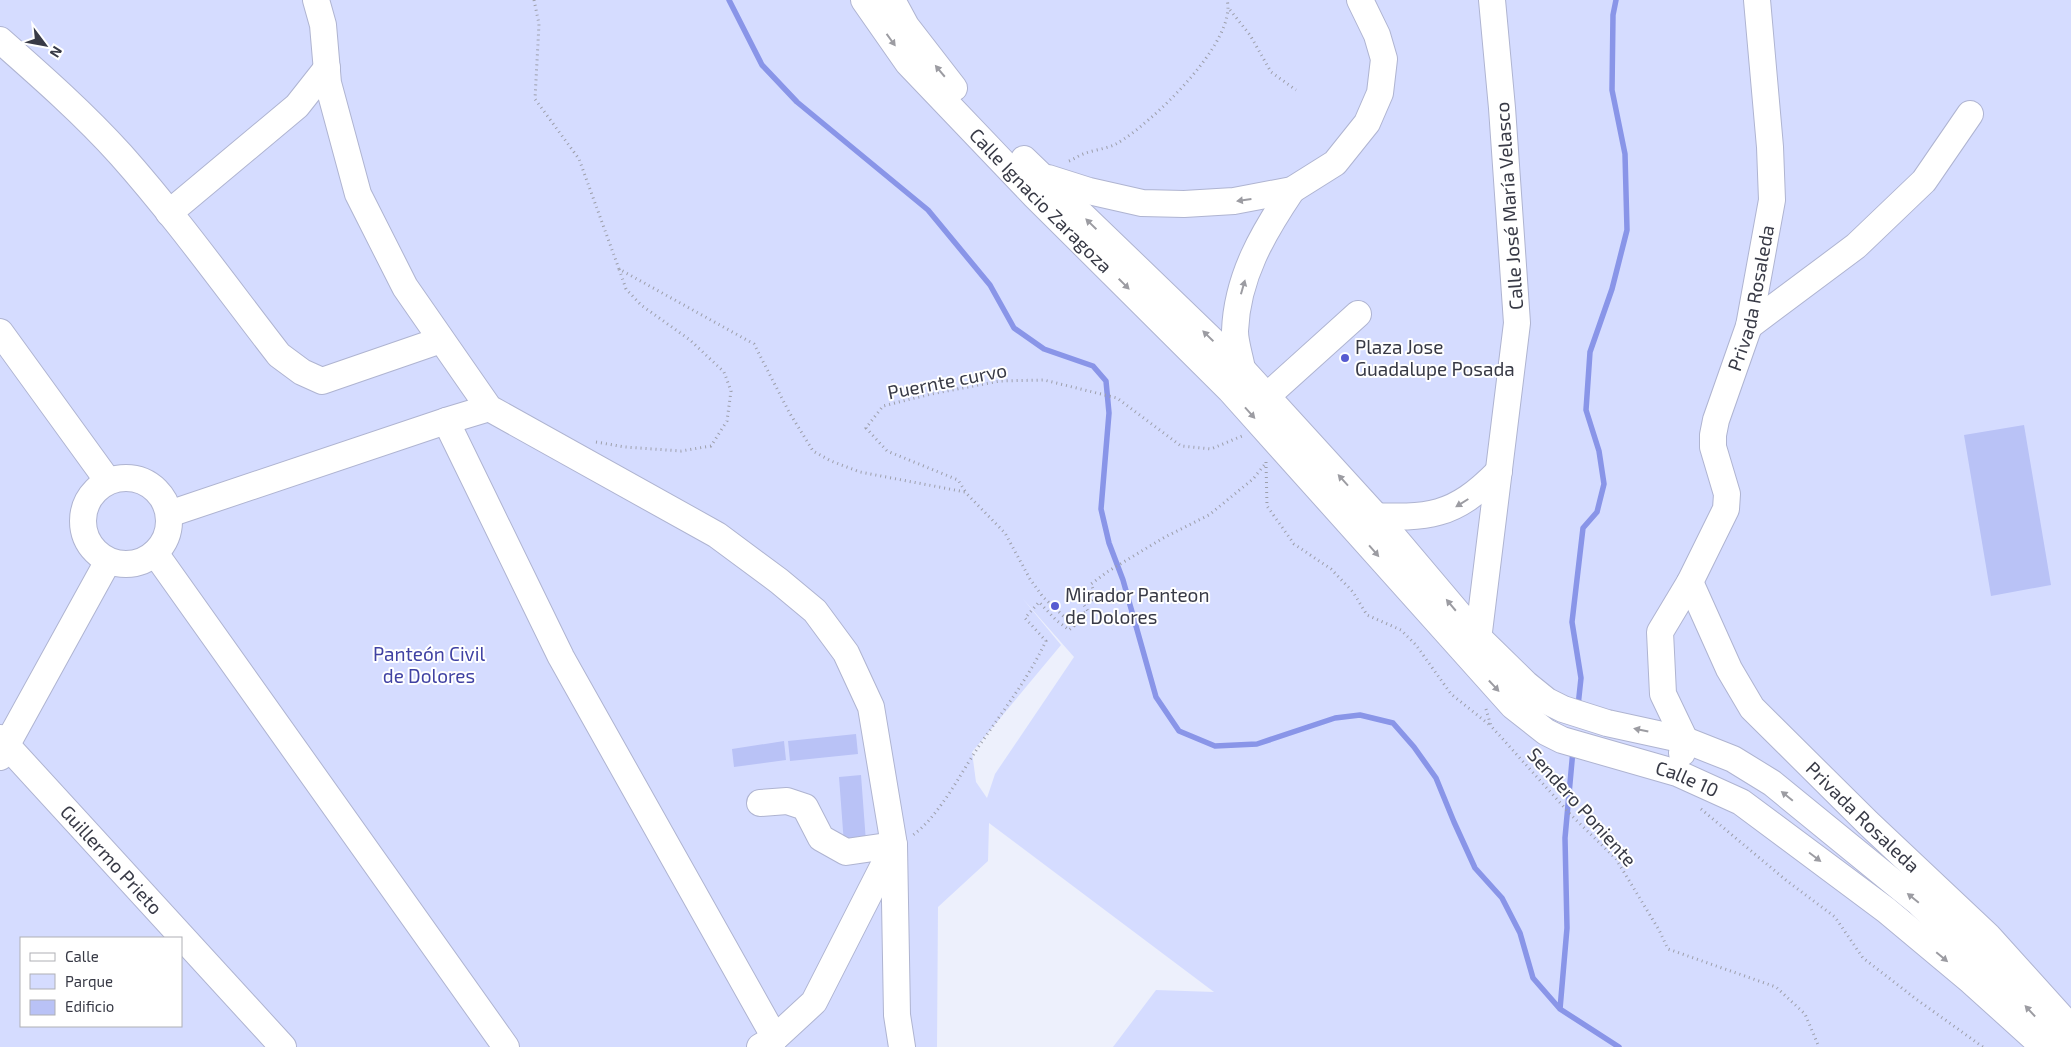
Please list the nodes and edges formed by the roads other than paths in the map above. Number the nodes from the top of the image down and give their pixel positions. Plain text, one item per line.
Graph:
1 (316, 0) edge
2 (864, 0) edge
3 (892, 0) edge
4 (1360, 0) edge
5 (1492, 0) edge
6 (1757, 0) edge
7 (0, 40) edge
8 (327, 68) junction
9 (1970, 114) dead end
10 (1042, 176) junction
11 (1292, 190) junction
12 (169, 213) junction
13 (1358, 314) dead end
14 (1749, 326) junction
15 (0, 332) edge
16 (441, 340) junction
17 (1236, 380) junction
18 (1267, 396) junction
19 (489, 408) junction
20 (446, 421) junction
21 (1499, 471) junction
22 (108, 481) junction
23 (169, 514) junction
24 (1342, 515) junction
25 (1376, 516) junction
26 (155, 553) junction
27 (108, 561) junction
28 (1690, 582) junction
29 (1478, 638) junction
30 (1475, 666) junction
31 (1685, 740) junction
32 (2, 747) edge
33 (1677, 773) junction
34 (760, 802) dead end
35 (894, 845) junction
36 (180, 937) edge
37 (182, 939) edge
38 (2071, 1028) edge
39 (768, 1042) edge
40 (283, 1047) edge
41 (506, 1047) edge
42 (902, 1047) edge
43 (2044, 1047) edge
44 (2063, 1047) edge

1 - 8 street
2 -> 17 street, Calle Ignacio Zaragoza
10 -> 3 street, Calle Ignacio Zaragoza
4 - 11 street, Calle Ignacio Zaragoza
5 - 21 street, Calle José María Velasco
6 - 14 street, Privada Rosaleda
7 - 12 street
8 - 12 street
8 - 16 street
9 - 14 street
11 -> 10 street, Calle Ignacio Zaragoza
17 -> 10 street, Calle Ignacio Zaragoza
17 -> 11 street, Calle Ignacio Zaragoza
12 - 16 street
13 - 18 street
14 - 28 street, Privada Rosaleda
15 - 22 street
16 - 19 street
17 - 18 street, Calle Ignacio Zaragoza
17 -> 24 street, Calle Ignacio Zaragoza
25 -> 18 street, Calle Ignacio Zaragoza
19 - 20 street
19 - 35 street
20 - 23 street
20 - 39 street
21 -> 25 street
21 - 29 street, Calle José María Velasco
22 - 23 street
22 - 27 street
23 - 26 street
24 - 25 street
24 -> 30 street, Calle 10
29 -> 25 street, Calle 10
26 - 27 street
26 - 41 street
27 - 32 street
28 - 31 street, Privada Rosaleda
28 - 38 street, Privada Rosaleda
29 - 30 street, Calle José María Velasco
31 -> 29 street, Calle 10
30 -> 33 street, Calle 10
31 - 33 street
44 -> 31 street, Calle 10
32 - 36 street, Guillermo Prieto
33 -> 43 street, Calle 10
34 - 35 street
35 - 39 street
35 - 42 street
37 - 40 street, Guillermo Prieto

